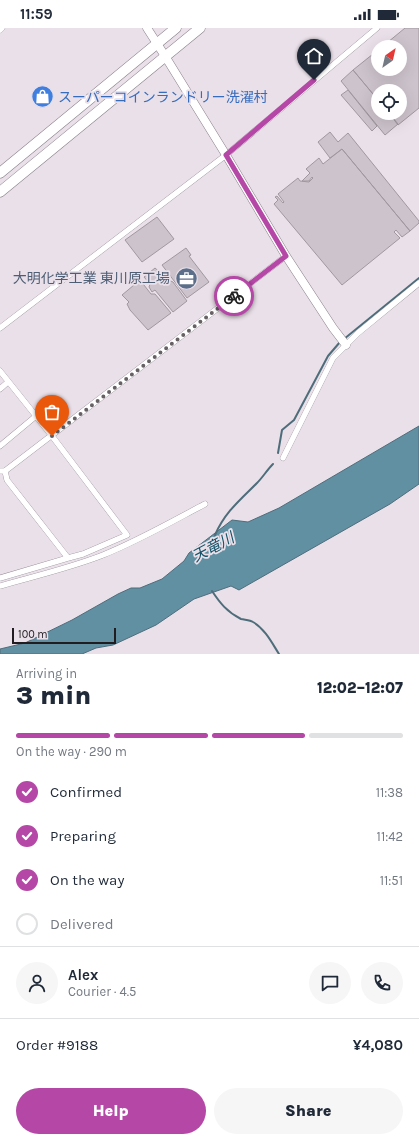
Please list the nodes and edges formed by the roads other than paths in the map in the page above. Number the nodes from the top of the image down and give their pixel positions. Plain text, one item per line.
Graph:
1 (146, 28) edge
2 (176, 28) edge
3 (200, 28) edge
4 (377, 28) edge
5 (157, 43) junction
6 (165, 56) junction
7 (226, 155) junction
8 (0, 173) edge
9 (0, 192) edge
10 (286, 256) junction
11 (419, 283) edge
12 (0, 328) edge
13 (346, 344) junction
14 (0, 371) edge
15 (8, 382) junction
16 (0, 389) edge
17 (36, 416) junction
18 (52, 436) junction
19 (0, 446) edge
20 (283, 458) dead end
21 (2, 471) edge
22 (205, 504) dead end
23 (68, 558) junction
24 (0, 578) edge
25 (0, 586) edge

1 - 5 street
2 - 5 highway
3 - 6 highway
4 - 7 street
5 - 6 street
5 - 8 highway
6 - 7 street
6 - 9 highway
7 - 10 street
7 - 12 street
10 - 13 street
10 - 18 street
11 - 13 street
13 - 20 street
14 - 15 street
15 - 16 street
15 - 17 street
17 - 18 street
17 - 19 street
18 - 21 street
18 - 23 street
21 - 23 street
22 - 25 street
23 - 24 street

